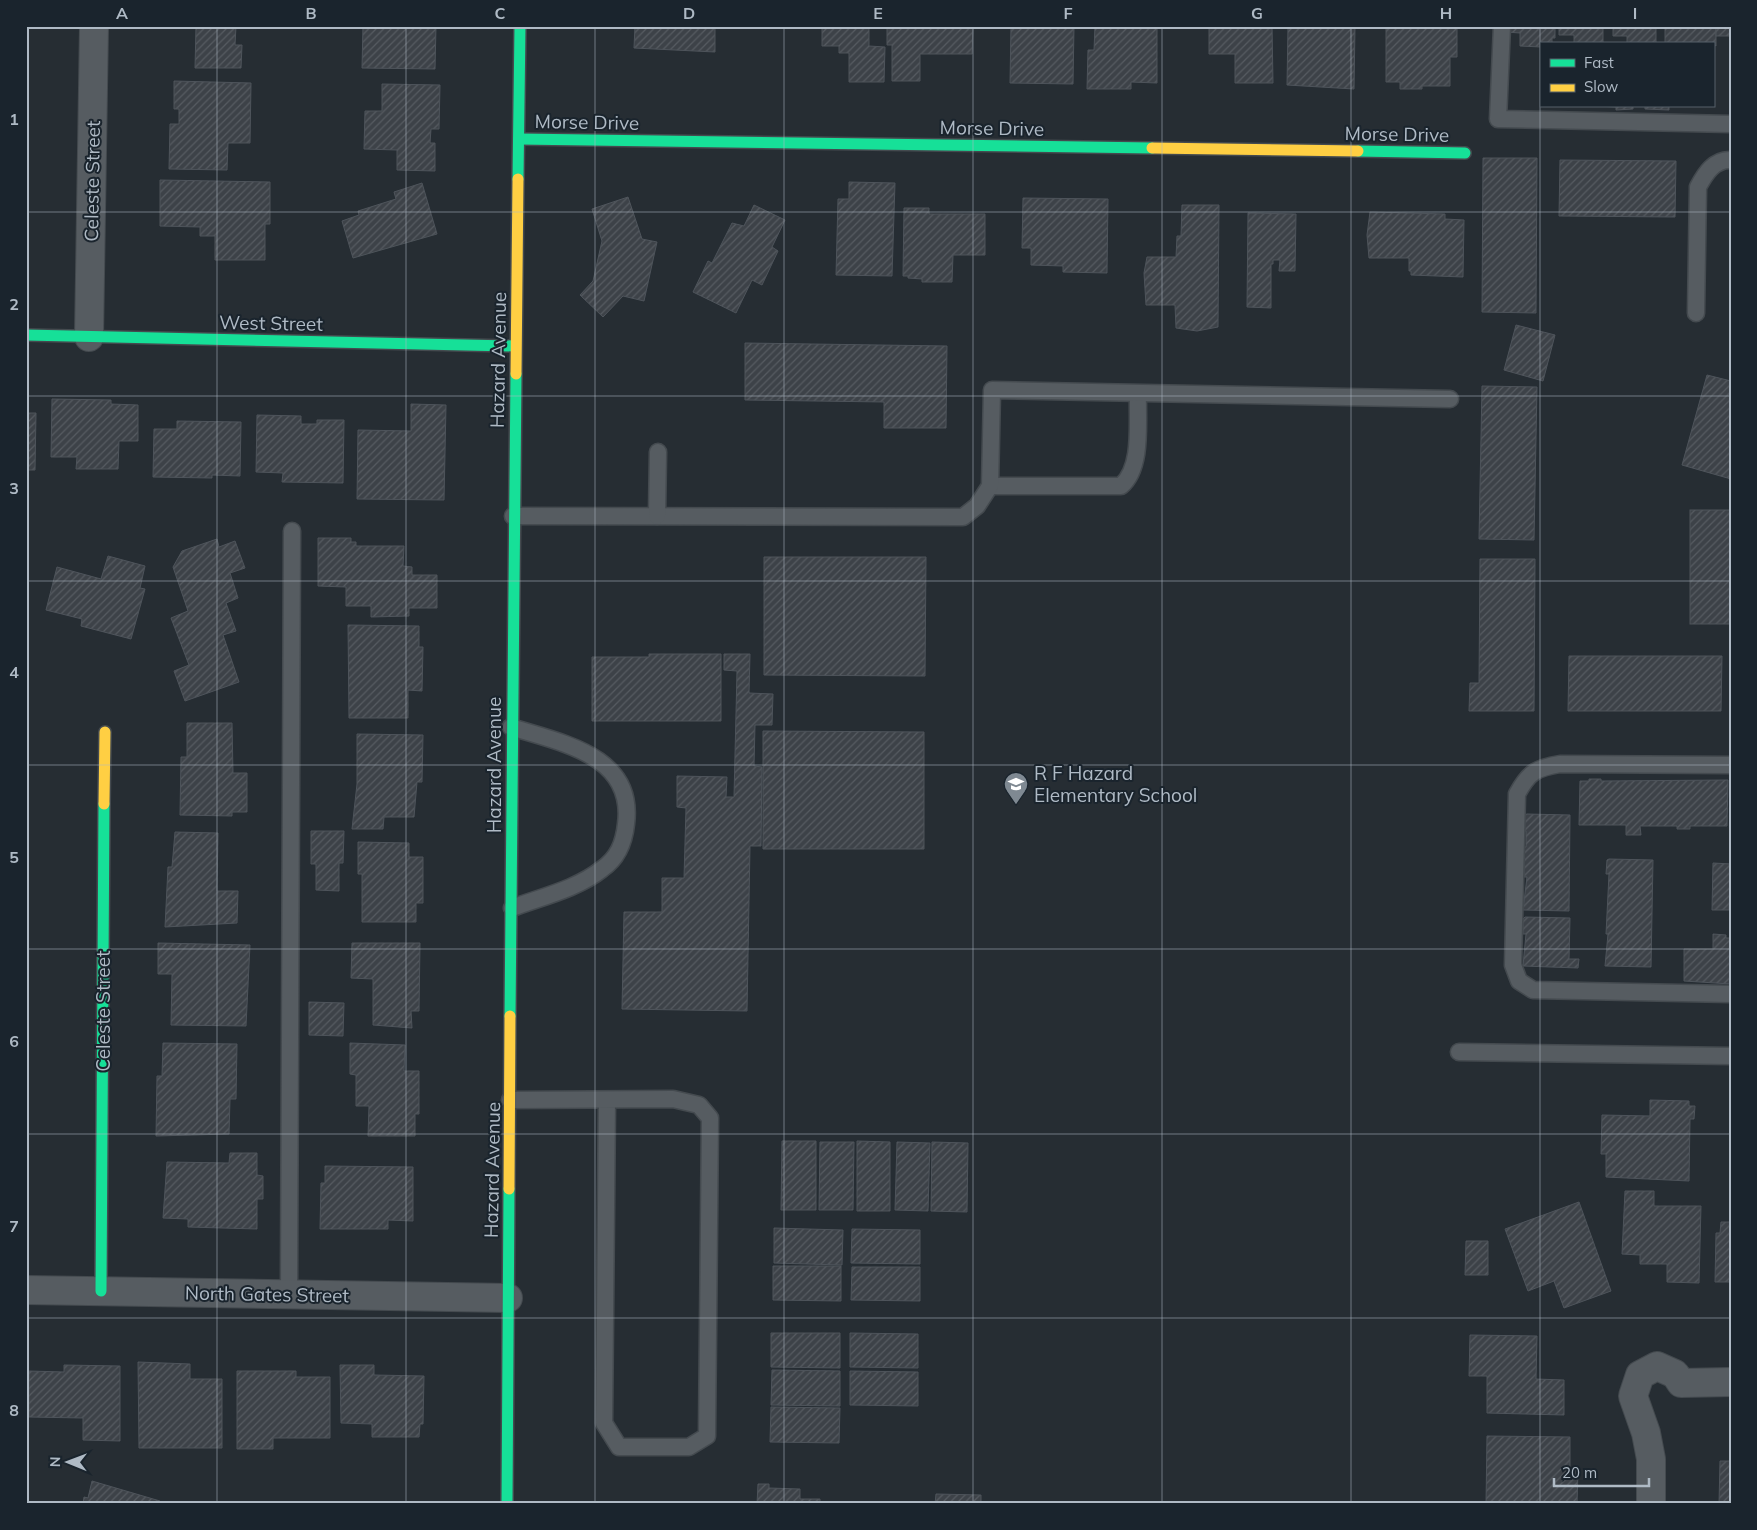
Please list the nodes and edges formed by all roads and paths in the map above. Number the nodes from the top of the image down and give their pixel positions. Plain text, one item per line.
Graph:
1 (94, 26) edge
2 (520, 26) edge
3 (1502, 26) edge
4 (1731, 124) edge
5 (519, 139) junction
6 (1465, 153) dead end
7 (1731, 160) edge
8 (1696, 313) dead end
9 (26, 336) edge
10 (89, 337) junction
11 (515, 346) junction
12 (1138, 394) junction
13 (1450, 399) dead end
14 (658, 452) dead end
15 (990, 486) junction
16 (513, 516) junction
17 (657, 516) junction
18 (292, 531) dead end
19 (511, 727) junction
20 (105, 732) dead end
21 (1731, 765) edge
22 (512, 908) junction
23 (1731, 994) edge
24 (1459, 1052) dead end
25 (1731, 1056) edge
26 (510, 1100) junction
27 (607, 1100) junction
28 (26, 1290) edge
29 (101, 1291) junction
30 (289, 1294) junction
31 (508, 1298) junction
32 (1731, 1382) edge
33 (507, 1504) edge
34 (1651, 1504) edge

1 - 10 street, Celeste Street
2 - 5 street, Hazard Avenue
3 - 4 lane
5 - 6 street, Morse Drive
5 - 11 street, Hazard Avenue
7 - 8 lane
9 - 10 street, West Street
10 - 11 street, West Street
11 - 16 street, Hazard Avenue
12 - 13 lane
12 - 15 lane
12 - 15 lane
14 - 17 lane
15 - 17 lane
16 - 17 lane
16 - 19 street, Hazard Avenue
18 - 30 lane
19 - 22 street, Hazard Avenue
19 - 22 lane
20 - 29 street, Celeste Street
21 - 23 lane
22 - 26 street, Hazard Avenue
24 - 25 lane
26 - 27 lane
26 - 31 street, Hazard Avenue
27 - 27 lane
28 - 29 street, North Gates Street
29 - 30 street, North Gates Street
30 - 31 street, North Gates Street
31 - 33 street, Hazard Avenue
32 - 34 street

